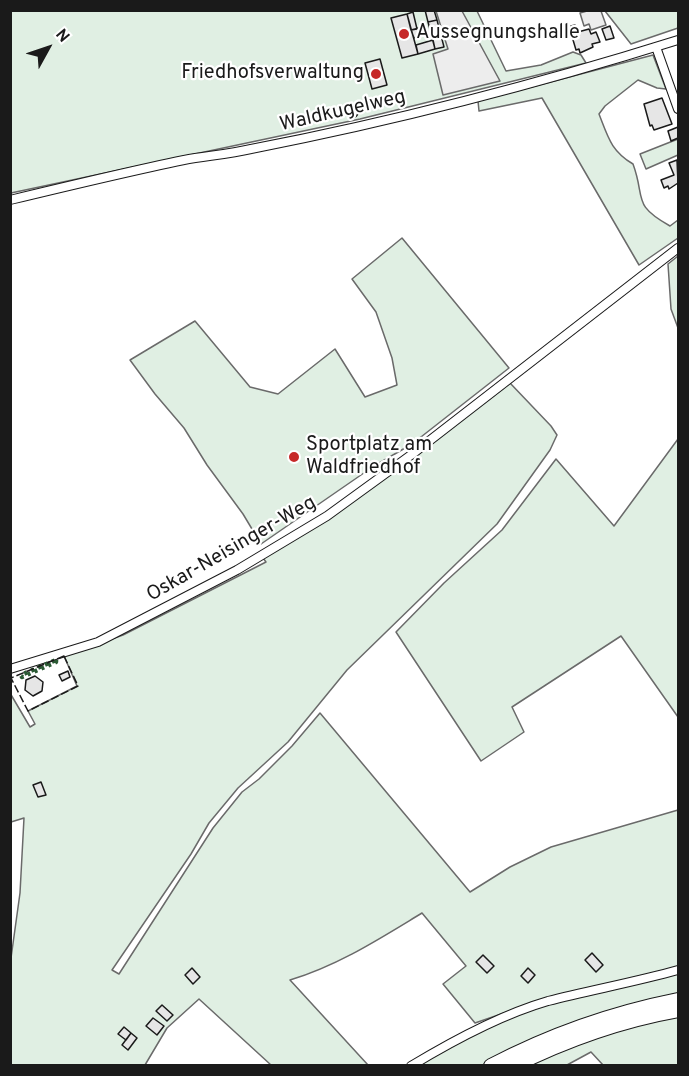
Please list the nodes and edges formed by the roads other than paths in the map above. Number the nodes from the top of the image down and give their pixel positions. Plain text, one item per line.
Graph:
1 (678, 40) edge
2 (656, 47) junction
3 (678, 109) edge
4 (10, 200) edge
5 (678, 248) edge
6 (10, 669) edge
7 (678, 970) edge
8 (678, 1000) edge
9 (678, 1010) edge
10 (411, 1065) edge
11 (490, 1065) edge
12 (513, 1065) edge

1 - 2 street, Waldkugelweg
2 - 3 street
2 - 4 street, Waldkugelweg
5 - 6 street, Oskar-Neisinger-Weg
7 - 10 street
8 - 11 main road
9 - 12 main road

